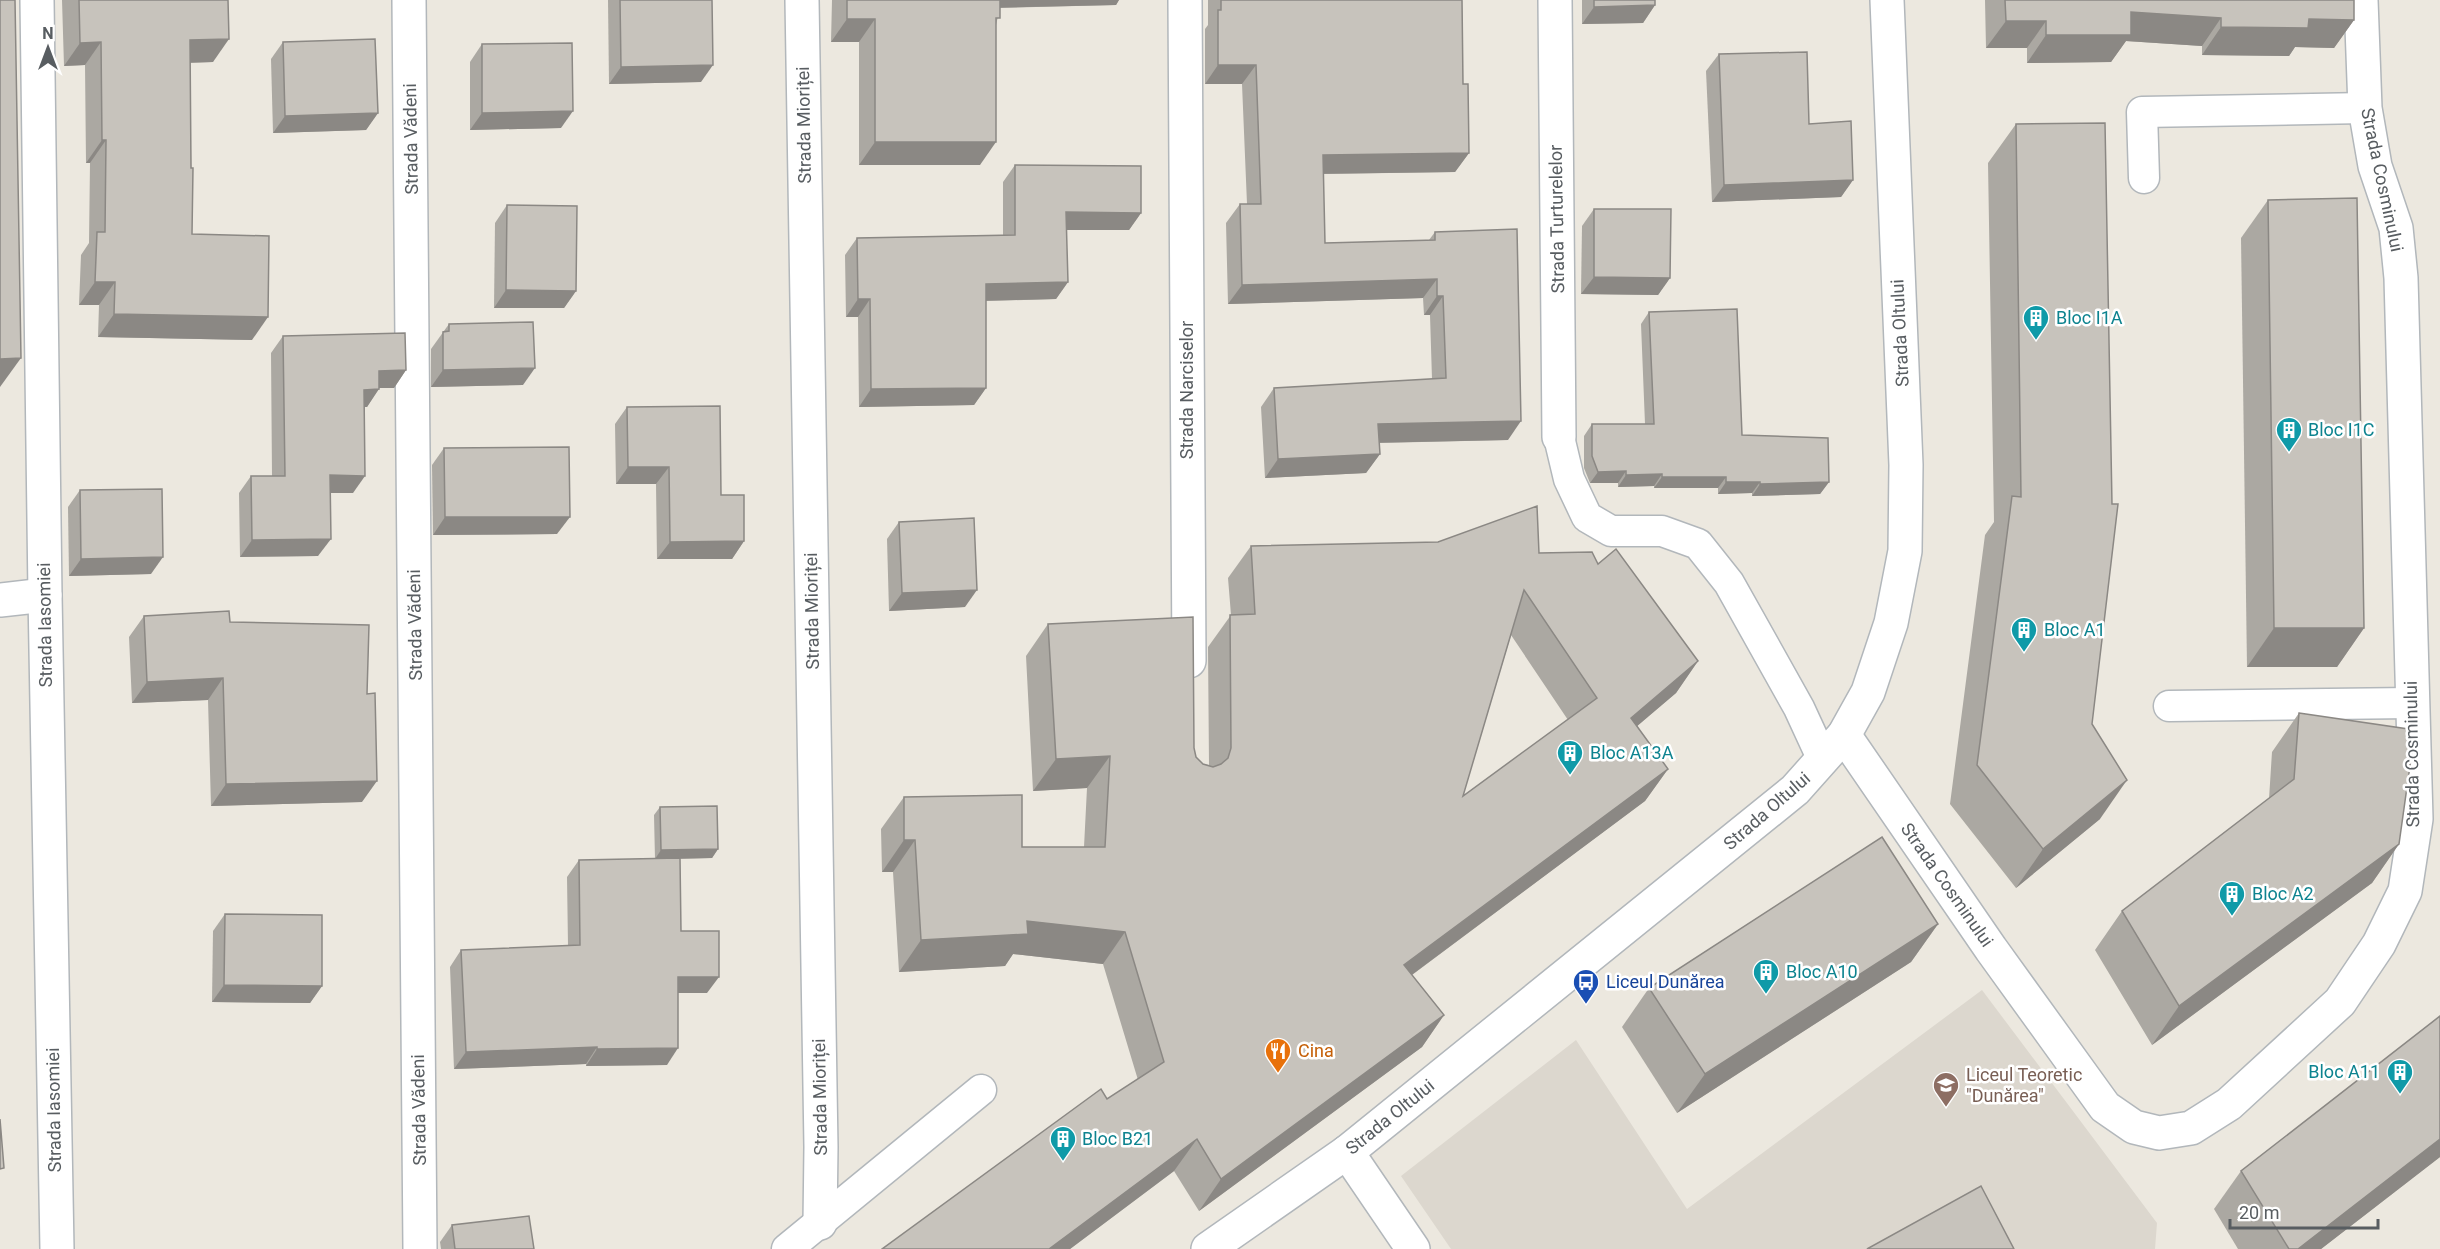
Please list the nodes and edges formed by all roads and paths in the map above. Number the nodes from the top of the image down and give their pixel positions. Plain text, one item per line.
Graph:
1 (37, 0) edge
2 (409, 0) edge
3 (802, 0) edge
4 (1185, 0) edge
5 (1555, 0) edge
6 (1887, 0) edge
7 (2361, 0) edge
8 (2365, 108) junction
9 (2144, 178) dead end
10 (1559, 437) joint
11 (45, 595) junction
12 (0, 600) edge
13 (1190, 696) edge
14 (2411, 703) junction
15 (2169, 706) dead end
16 (1844, 735) junction
17 (1823, 760) junction
18 (981, 1090) dead end
19 (1347, 1152) junction
20 (820, 1222) junction
21 (57, 1249) edge
22 (420, 1249) edge
23 (787, 1249) edge
24 (1208, 1249) edge
25 (1413, 1249) edge

1 - 11 street, Strada Iasomiei
2 - 22 street, Strada Vădeni
3 - 20 street, Strada Mioriței
4 - 13 street, Strada Narciselor
5 - 10 street, Strada Turturelelor
6 - 16 street, Strada Oltului
7 - 8 street, Strada Cosminului
8 - 9 lane
8 - 14 street, Strada Cosminului
10 - 17 lane
11 - 12 street
11 - 21 street, Strada Iasomiei
14 - 15 lane
14 - 16 street, Strada Cosminului
16 - 17 street, Strada Oltului
17 - 19 street, Strada Oltului
18 - 20 lane
19 - 24 street, Strada Oltului
19 - 25 street
20 - 23 lane

